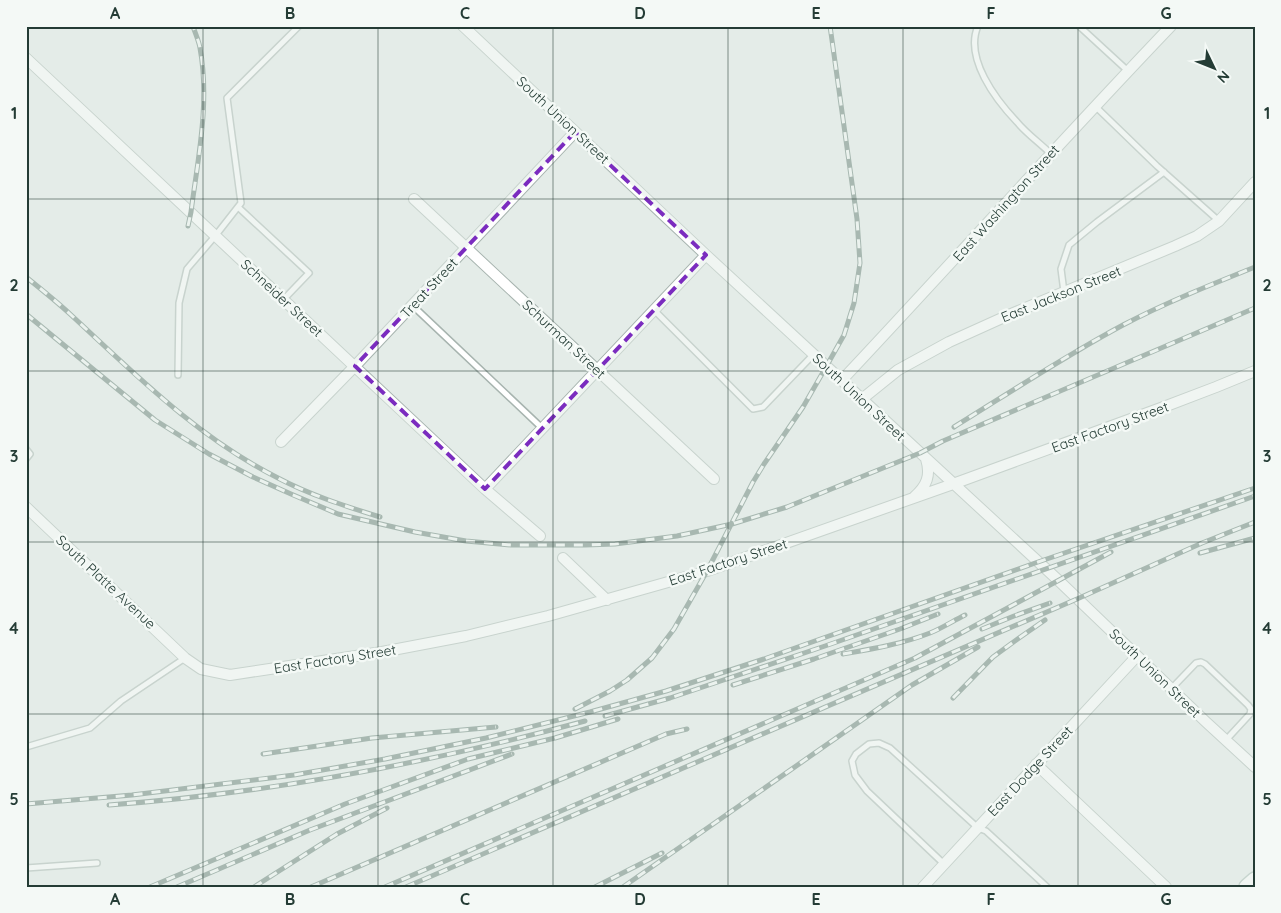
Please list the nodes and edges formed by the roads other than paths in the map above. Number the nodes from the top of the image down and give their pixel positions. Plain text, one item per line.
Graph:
1 (299, 26) edge
2 (462, 26) edge
3 (978, 26) edge
4 (1078, 26) edge
5 (1170, 26) edge
6 (26, 58) edge
7 (1128, 71) junction
8 (1095, 106) junction
9 (575, 132) junction
10 (1051, 154) junction
11 (1164, 172) junction
12 (1255, 182) edge
13 (414, 199) dead end
14 (238, 207) junction
15 (1219, 220) junction
16 (216, 236) junction
17 (466, 248) junction
18 (706, 255) junction
19 (1064, 292) junction
20 (284, 299) junction
21 (412, 305) junction
22 (654, 310) junction
23 (813, 355) junction
24 (354, 366) junction
25 (597, 370) junction
26 (1255, 371) edge
27 (178, 375) dead end
28 (842, 380) junction
29 (862, 399) junction
30 (542, 428) junction
31 (281, 442) dead end
32 (26, 449) edge
33 (925, 458) junction
34 (26, 459) edge
35 (714, 479) dead end
36 (953, 484) junction
37 (485, 488) junction
38 (912, 498) junction
39 (26, 507) edge
40 (540, 536) dead end
41 (562, 558) dead end
42 (607, 600) junction
43 (1137, 656) junction
44 (185, 658) junction
45 (1171, 689) junction
46 (1226, 740) junction
47 (26, 747) edge
48 (1036, 764) junction
49 (1255, 767) edge
50 (978, 828) junction
51 (97, 863) dead end
52 (944, 864) junction
53 (26, 868) edge
54 (1255, 880) edge
55 (923, 887) edge
56 (1047, 887) edge
57 (1166, 887) edge
58 (1247, 887) edge

1 - 14 lane
2 - 9 street, South Union Street
3 - 10 lane
4 - 7 lane
5 - 7 street, East Washington Street
6 - 16 street, Schneider Street
7 - 8 street, East Washington Street
8 - 10 street, East Washington Street
8 - 11 lane
9 - 17 street, Treat Street
9 - 18 street, South Union Street
10 - 28 street, East Washington Street
11 - 15 lane
11 - 19 lane
12 - 15 street, East Jackson Street
13 - 17 street, Schurman Street
14 - 16 lane
14 - 20 lane
15 - 19 street, East Jackson Street
16 - 20 street, Schneider Street
16 - 27 lane
17 - 21 street, Treat Street
17 - 25 street, Schurman Street
18 - 22 street
18 - 23 street, South Union Street
19 - 29 street, East Jackson Street
20 - 24 street, Schneider Street
21 - 24 street, Treat Street
21 - 30 lane
22 - 23 lane
22 - 25 street
23 - 28 street, South Union Street
24 - 31 street, Treat Street
24 - 37 street, Schneider Street
25 - 30 street
25 - 35 street, Schurman Street
26 - 36 street, East Factory Street
28 - 29 street, South Union Street
29 - 33 street, South Union Street
30 - 37 street
32 - 34 lane
33 - 36 street, South Union Street
33 - 38 street
36 - 38 street, East Factory Street
36 - 43 street, South Union Street
37 - 40 street, Schneider Street
38 - 42 street, East Factory Street
39 - 44 street, South Platte Avenue
41 - 42 street
42 - 44 street, East Factory Street
43 - 45 street, South Union Street
43 - 48 street, East Dodge Street
44 - 47 lane
45 - 46 street, South Union Street
45 - 46 lane
46 - 49 street, South Union Street
48 - 50 street, East Dodge Street
48 - 57 street
50 - 52 street, East Dodge Street
50 - 52 lane
50 - 56 lane
51 - 53 lane
52 - 55 street, East Dodge Street
54 - 58 main road

